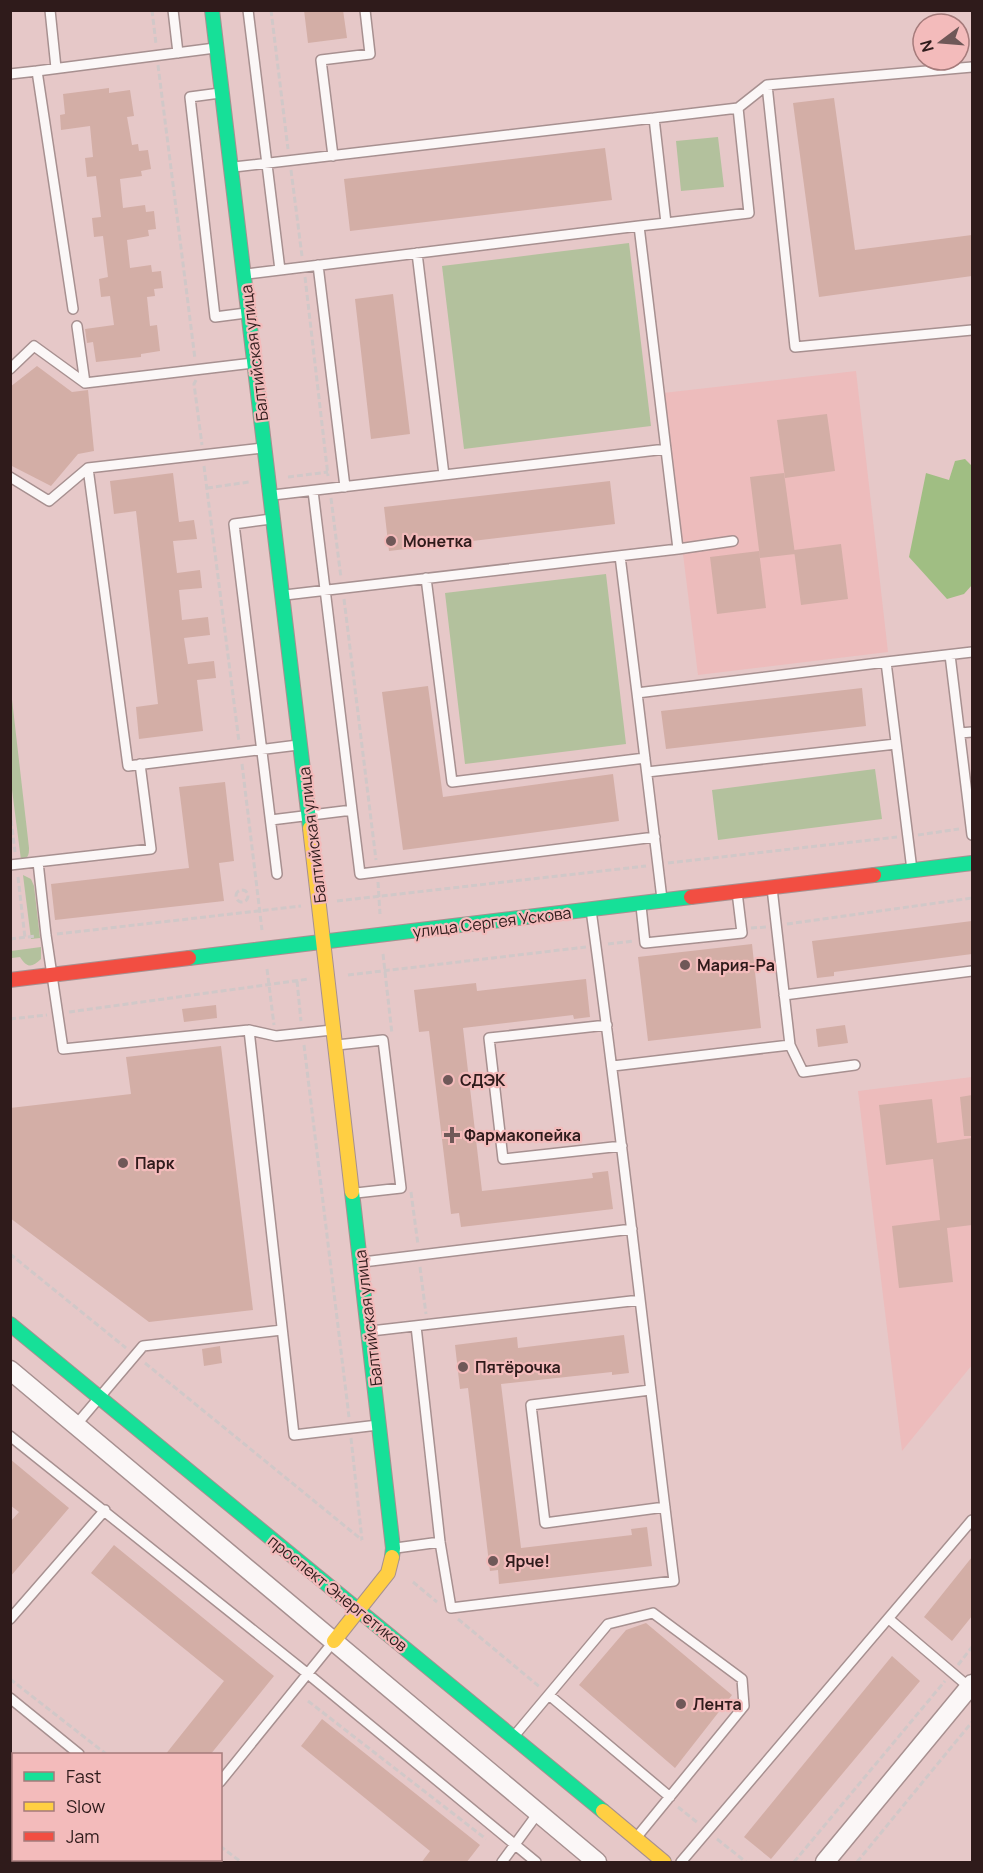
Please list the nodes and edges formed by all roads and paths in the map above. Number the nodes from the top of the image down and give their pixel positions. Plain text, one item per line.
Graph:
1 (50, 10) edge
2 (152, 10) edge
3 (173, 10) edge
4 (212, 10) edge
5 (248, 10) edge
6 (271, 10) edge
7 (364, 10) edge
8 (217, 48) junction
9 (178, 52) junction
10 (157, 55) junction
11 (972, 67) edge
12 (56, 68) junction
13 (37, 71) junction
14 (10, 74) edge
15 (767, 85) junction
16 (222, 93) junction
17 (738, 108) junction
18 (654, 118) junction
19 (333, 156) junction
20 (289, 161) junction
21 (266, 164) junction
22 (231, 168) junction
23 (666, 223) junction
24 (639, 226) junction
25 (417, 253) junction
26 (318, 265) junction
27 (304, 267) junction
28 (280, 270) junction
29 (244, 274) junction
30 (73, 309) dead end
31 (249, 313) junction
32 (77, 326) dead end
33 (972, 330) edge
34 (255, 363) junction
35 (10, 369) edge
36 (197, 370) junction
37 (85, 383) junction
38 (265, 447) junction
39 (666, 449) junction
40 (203, 455) junction
41 (88, 468) junction
42 (444, 475) junction
43 (10, 477) edge
44 (345, 487) junction
45 (330, 489) junction
46 (313, 491) junction
47 (271, 496) junction
48 (273, 519) junction
49 (733, 542) dead end
50 (678, 549) junction
51 (620, 556) junction
52 (426, 578) junction
53 (342, 588) junction
54 (325, 590) junction
55 (283, 595) junction
56 (972, 652) edge
57 (950, 655) junction
58 (886, 662) junction
59 (637, 693) junction
60 (972, 732) edge
61 (960, 733) junction
62 (896, 744) junction
63 (301, 745) junction
64 (262, 750) junction
65 (241, 752) junction
66 (645, 758) junction
67 (140, 764) junction
68 (647, 772) junction
69 (352, 810) junction
70 (309, 816) junction
71 (271, 820) junction
72 (972, 835) edge
73 (655, 837) junction
74 (38, 862) junction
75 (972, 863) edge
76 (10, 866) edge
77 (912, 870) junction
78 (377, 871) junction
79 (277, 874) dead end
80 (772, 888) junction
81 (737, 892) junction
82 (258, 893) junction
83 (248, 895) junction
84 (972, 898) edge
85 (663, 901) junction
86 (320, 903) junction
87 (641, 904) junction
88 (591, 910) junction
89 (260, 911) junction
90 (776, 926) junction
91 (742, 930) junction
92 (46, 935) junction
93 (381, 935) junction
94 (10, 939) edge
95 (324, 942) junction
96 (265, 949) junction
97 (972, 971) edge
98 (53, 976) junction
99 (10, 980) edge
100 (297, 981) dead end
101 (784, 995) junction
102 (607, 1025) junction
103 (249, 1030) junction
104 (334, 1030) junction
105 (303, 1033) junction
106 (276, 1036) junction
107 (336, 1045) junction
108 (790, 1045) junction
109 (855, 1065) dead end
110 (613, 1066) junction
111 (622, 1146) junction
112 (353, 1194) junction
113 (632, 1229) junction
114 (10, 1254) edge
115 (361, 1263) junction
116 (640, 1300) junction
117 (10, 1324) edge
118 (416, 1326) junction
119 (282, 1330) junction
120 (369, 1331) junction
121 (135, 1355) junction
122 (10, 1370) edge
123 (650, 1390) junction
124 (99, 1398) junction
125 (76, 1425) junction
126 (380, 1425) junction
127 (350, 1429) junction
128 (10, 1436) edge
129 (665, 1507) junction
130 (105, 1510) junction
131 (972, 1520) edge
132 (440, 1542) junction
133 (393, 1548) junction
134 (413, 1582) dead end
135 (440, 1604) dead end
136 (359, 1610) junction
137 (10, 1619) edge
138 (889, 1619) junction
139 (458, 1620) dead end
140 (334, 1641) junction
141 (972, 1647) edge
142 (951, 1673) junction
143 (308, 1674) junction
144 (10, 1679) edge
145 (971, 1686) edge
146 (549, 1695) junction
147 (10, 1698) edge
148 (308, 1701) dead end
149 (972, 1722) edge
150 (514, 1737) junction
151 (75, 1753) edge
152 (103, 1753) edge
153 (222, 1780) edge
154 (670, 1797) junction
155 (538, 1813) junction
156 (636, 1839) junction
157 (515, 1845) junction
158 (222, 1848) edge
159 (505, 1859) edge
160 (241, 1863) edge
161 (536, 1863) edge
162 (597, 1863) edge
163 (664, 1863) edge
164 (681, 1863) edge
165 (794, 1863) edge
166 (825, 1863) edge
167 (857, 1863) edge

1 - 12 lane
2 - 10 path
3 - 9 lane
4 - 8 street, Балтийская улица
5 - 21 lane
6 - 20 path
7 - 19 lane
8 - 9 lane
8 - 16 street, Балтийская улица
9 - 10 lane
10 - 12 lane
10 - 36 path
11 - 15 lane
12 - 13 lane
13 - 14 lane
13 - 30 lane
15 - 17 lane
15 - 33 lane
16 - 22 street, Балтийская улица
16 - 31 lane
17 - 18 lane
17 - 23 lane
18 - 19 lane
18 - 23 lane
19 - 20 lane
20 - 21 lane
20 - 27 path
21 - 22 lane
21 - 28 lane
22 - 29 street, Балтийская улица
23 - 24 lane
24 - 25 lane
24 - 39 lane
25 - 26 lane
25 - 42 lane
26 - 27 lane
26 - 44 lane
27 - 28 lane
27 - 45 path
28 - 29 lane
29 - 31 street, Балтийская улица
31 - 34 street, Балтийская улица
32 - 37 lane
34 - 36 lane
34 - 38 street, Балтийская улица
35 - 37 lane
36 - 37 lane
36 - 40 path
38 - 40 lane
38 - 47 street, Балтийская улица
39 - 42 lane
39 - 50 lane
40 - 41 lane
40 - 65 path
41 - 43 lane
41 - 67 lane
42 - 44 lane
44 - 45 lane
45 - 46 lane
45 - 53 path
46 - 47 lane
46 - 54 lane
47 - 48 street, Балтийская улица
48 - 55 street, Балтийская улица
48 - 64 lane
49 - 50 lane
50 - 51 lane
51 - 52 lane
51 - 59 lane
52 - 53 lane
52 - 66 lane
53 - 54 lane
53 - 78 path
54 - 55 lane
54 - 69 lane
55 - 63 street, Балтийская улица
56 - 57 lane
57 - 58 lane
57 - 61 lane
58 - 59 lane
58 - 62 lane
59 - 66 lane
60 - 61 lane
61 - 72 lane
62 - 68 lane
62 - 77 lane
63 - 64 lane
63 - 70 street, Балтийская улица
64 - 65 lane
64 - 71 lane
65 - 67 lane
65 - 82 path
66 - 68 lane
67 - 74 lane
68 - 73 lane
69 - 70 lane
69 - 78 lane
70 - 71 lane
70 - 86 street, Балтийская улица
71 - 79 lane
73 - 78 lane
73 - 85 lane
74 - 76 lane
74 - 92 lane
75 - 77 street, улица Сергея Ускова
77 - 80 street, улица Сергея Ускова
78 - 93 path
80 - 81 street, улица Сергея Ускова
80 - 90 lane
81 - 85 street, улица Сергея Ускова
81 - 91 lane
82 - 83 path
82 - 89 path
83 - 83 path
84 - 90 path
85 - 87 street, улица Сергея Ускова
86 - 89 path
86 - 95 street, Балтийская улица
87 - 88 street, улица Сергея Ускова
87 - 91 lane
88 - 93 street, улица Сергея Ускова
88 - 102 lane
89 - 92 path
89 - 96 path
90 - 91 path
90 - 101 lane
92 - 94 path
92 - 98 lane
93 - 95 street, улица Сергея Ускова
95 - 96 street, улица Сергея Ускова
95 - 104 street, Балтийская улица
96 - 98 street, улица Сергея Ускова
96 - 106 path
97 - 101 lane
98 - 99 street, улица Сергея Ускова
98 - 103 lane
100 - 105 path
101 - 108 lane
102 - 110 lane
102 - 111 lane
103 - 106 lane
103 - 119 lane
104 - 105 lane
104 - 107 street, Балтийская улица
105 - 106 lane
105 - 127 path
107 - 112 street, Балтийская улица
107 - 112 lane
108 - 109 lane
108 - 110 lane
110 - 111 lane
111 - 113 lane
112 - 115 street, Балтийская улица
113 - 115 lane
113 - 116 lane
114 - 121 path
115 - 120 street, Балтийская улица
116 - 118 lane
116 - 123 lane
117 - 124 street, проспект Энергетиков
118 - 120 lane
118 - 132 lane
119 - 121 lane
119 - 127 lane
120 - 126 street, Балтийская улица
121 - 124 lane
121 - 127 path
122 - 125 street
123 - 129 lane
123 - 129 lane
124 - 125 lane
124 - 136 street, проспект Энергетиков
125 - 140 street
126 - 127 lane
126 - 133 street, Балтийская улица
128 - 130 lane
129 - 132 lane
130 - 137 lane
130 - 143 lane
131 - 138 lane
132 - 133 lane
133 - 136 street, Балтийская улица
134 - 135 path
136 - 140 street, Балтийская улица
136 - 150 street, проспект Энергетиков
138 - 142 lane
138 - 164 lane
139 - 146 path
140 - 143 lane
140 - 155 street
141 - 142 path
142 - 145 lane
142 - 165 path
143 - 153 lane
143 - 157 lane
144 - 152 path
145 - 166 street
146 - 150 lane
146 - 154 lane
146 - 154 lane
147 - 151 lane
148 - 159 path
149 - 167 path
150 - 156 street, проспект Энергетиков
154 - 156 lane
155 - 157 lane
155 - 162 street
156 - 163 street, проспект Энергетиков
157 - 159 lane
157 - 161 lane
158 - 160 path

